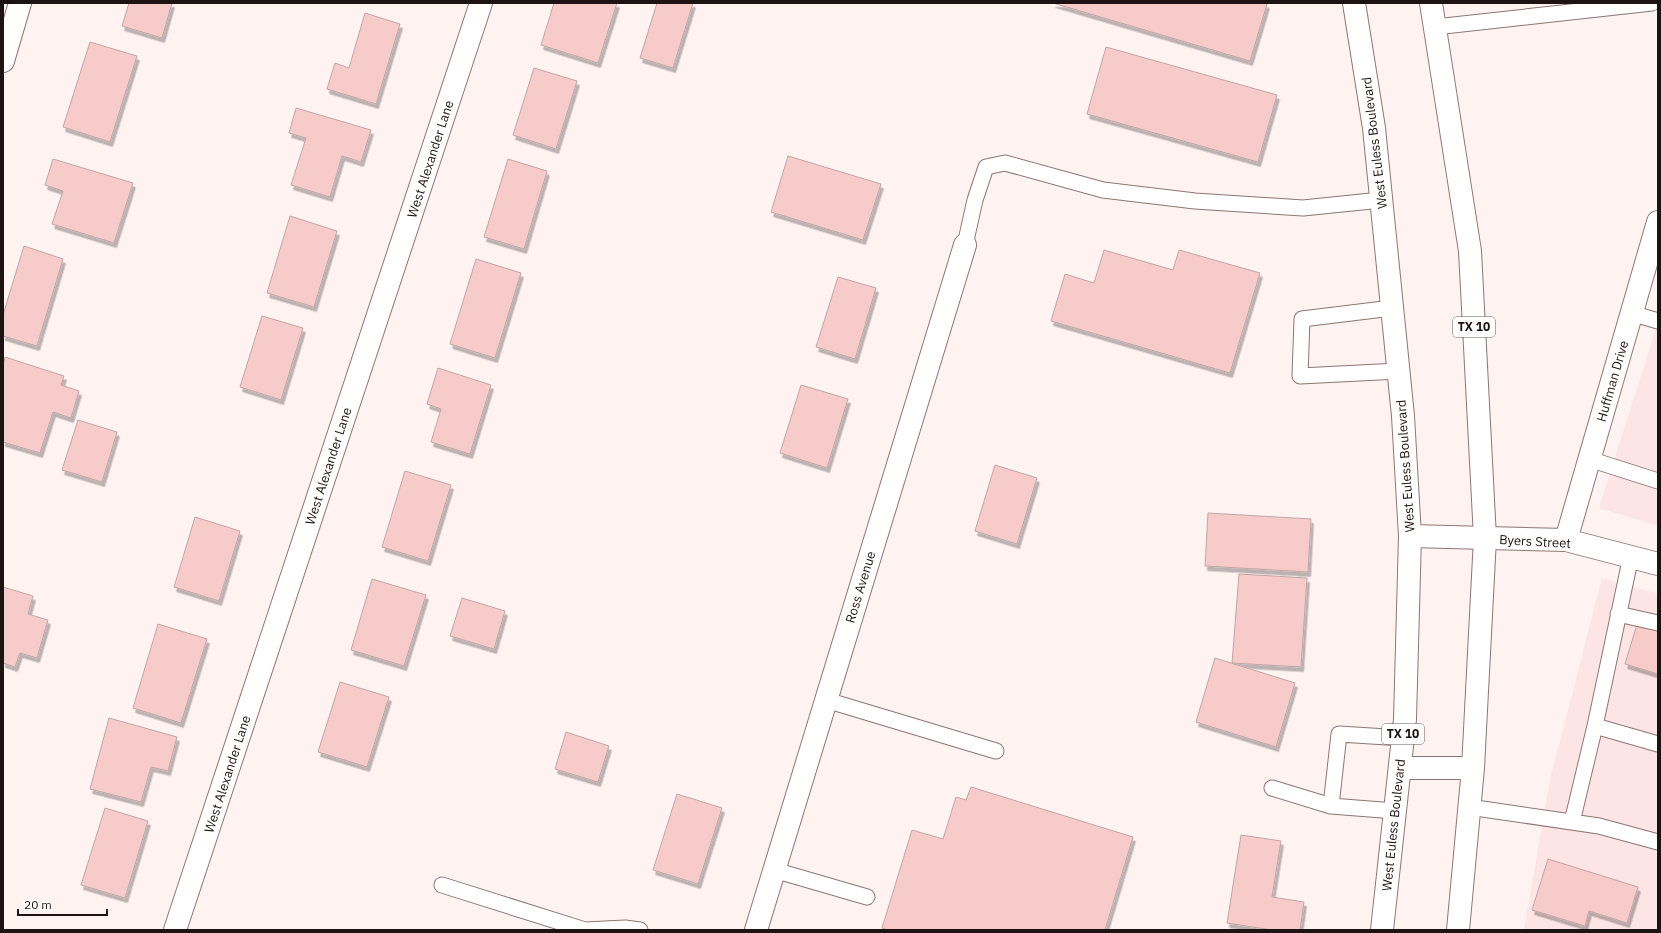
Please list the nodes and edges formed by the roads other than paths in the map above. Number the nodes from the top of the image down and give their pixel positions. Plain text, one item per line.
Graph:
1 (20, 3) edge
2 (481, 3) edge
3 (1354, 3) edge
4 (1431, 3) edge
5 (1652, 3) edge
6 (1525, 10) edge
7 (1435, 27) junction
8 (3, 61) edge
9 (1381, 200) junction
10 (1658, 222) edge
11 (965, 245) joint
12 (1392, 308) junction
13 (1631, 313) junction
14 (1658, 321) edge
15 (1399, 371) junction
16 (1589, 459) junction
17 (1658, 481) edge
18 (1410, 536) junction
19 (1485, 538) junction
20 (1566, 540) junction
21 (1631, 556) junction
22 (1658, 564) edge
23 (1618, 614) junction
24 (1658, 624) edge
25 (826, 700) junction
26 (1595, 726) junction
27 (1403, 738) junction
28 (1658, 744) edge
29 (996, 751) dead end
30 (1400, 768) junction
31 (1473, 768) junction
32 (1272, 788) dead end
33 (1331, 806) junction
34 (1469, 807) junction
35 (1395, 811) junction
36 (1572, 822) junction
37 (1658, 842) edge
38 (774, 870) junction
39 (442, 885) dead end
40 (867, 897) dead end
41 (175, 930) edge
42 (640, 930) edge
43 (756, 930) edge
44 (1382, 930) edge
45 (1458, 930) edge

1 - 8 street
2 - 41 street, West Alexander Lane
3 - 9 street, West Euless Boulevard / TX 10
4 - 7 street, TX 10
5 - 6 lane
6 - 7 lane
7 - 19 street, TX 10
9 - 11 lane
9 - 12 street, West Euless Boulevard / TX 10
10 - 13 street, Huffman Drive
11 - 25 street, Ross Avenue
12 - 15 street, West Euless Boulevard / TX 10
12 - 15 lane
13 - 14 lane
13 - 16 street, Huffman Drive
15 - 18 street, West Euless Boulevard / TX 10
16 - 17 lane
16 - 20 street, Huffman Drive
18 - 19 street, Byers Street
18 - 27 street, West Euless Boulevard / TX 10
19 - 20 street, Byers Street
19 - 31 street, TX 10
20 - 21 street, Byers Street
21 - 22 street, Byers Street
21 - 23 lane
23 - 24 lane
23 - 26 lane
25 - 29 lane
25 - 38 street, Ross Avenue
26 - 28 lane
26 - 36 lane
27 - 30 street, West Euless Boulevard / TX 10
27 - 33 lane
30 - 31 street
30 - 35 street, West Euless Boulevard / TX 10
31 - 34 street, TX 10
32 - 33 lane
33 - 35 lane
34 - 36 lane
34 - 45 street, TX 10
35 - 44 street, West Euless Boulevard / TX 10
36 - 37 lane
38 - 40 lane
38 - 43 street, Ross Avenue
39 - 42 lane

